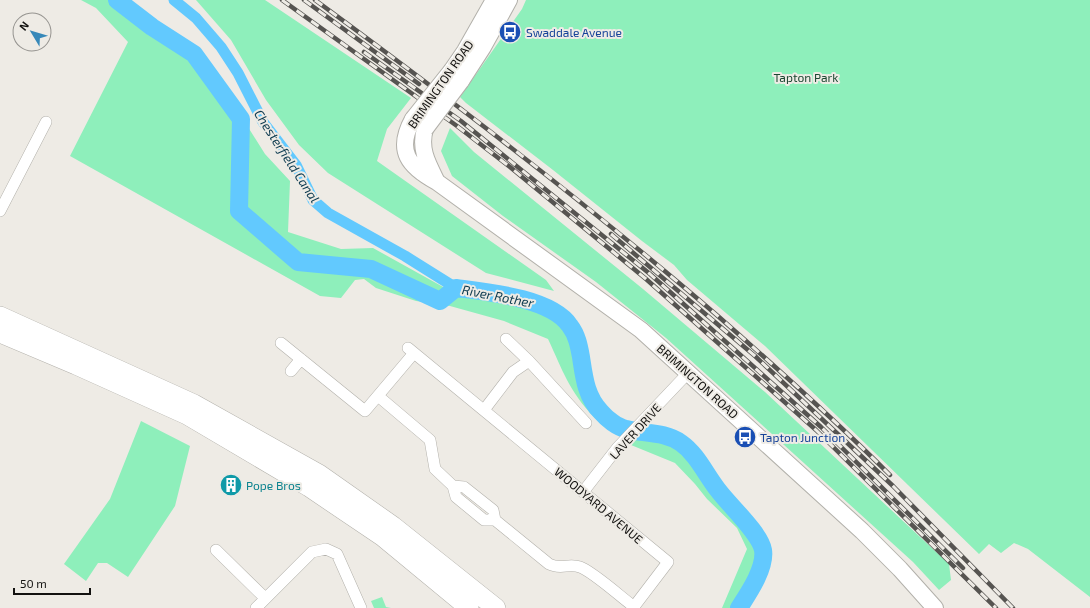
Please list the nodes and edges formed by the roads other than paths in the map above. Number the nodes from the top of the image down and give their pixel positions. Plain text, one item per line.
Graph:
1 (494, 0) edge
2 (509, 0) edge
3 (456, 76) junction
4 (46, 122) dead end
5 (0, 211) edge
6 (0, 316) edge
7 (0, 333) edge
8 (506, 339) dead end
9 (281, 343) dead end
10 (301, 359) junction
11 (529, 361) junction
12 (291, 371) dead end
13 (688, 373) junction
14 (378, 396) junction
15 (484, 410) junction
16 (586, 423) dead end
17 (583, 492) junction
18 (216, 550) dead end
19 (265, 598) junction
20 (633, 607) edge
21 (256, 608) edge
22 (361, 608) edge
23 (469, 608) edge
24 (496, 608) edge
25 (935, 608) edge

1 - 3 main road, BRIMINGTON ROAD
2 - 3 main road, BRIMINGTON ROAD
3 - 13 main road, BRIMINGTON ROAD, bridge
4 - 5 street
6 - 24 highway
7 - 23 highway
8 - 11 street
9 - 10 street, WOODYARD AVENUE
10 - 12 street
10 - 14 street, WOODYARD AVENUE
11 - 15 street
11 - 16 street
13 - 17 street, LAVER DRIVE
13 - 25 main road, BRIMINGTON ROAD
14 - 15 street, WOODYARD AVENUE
14 - 20 street
15 - 17 street, WOODYARD AVENUE
17 - 20 street, WOODYARD AVENUE
18 - 19 street
19 - 21 street
19 - 22 street

